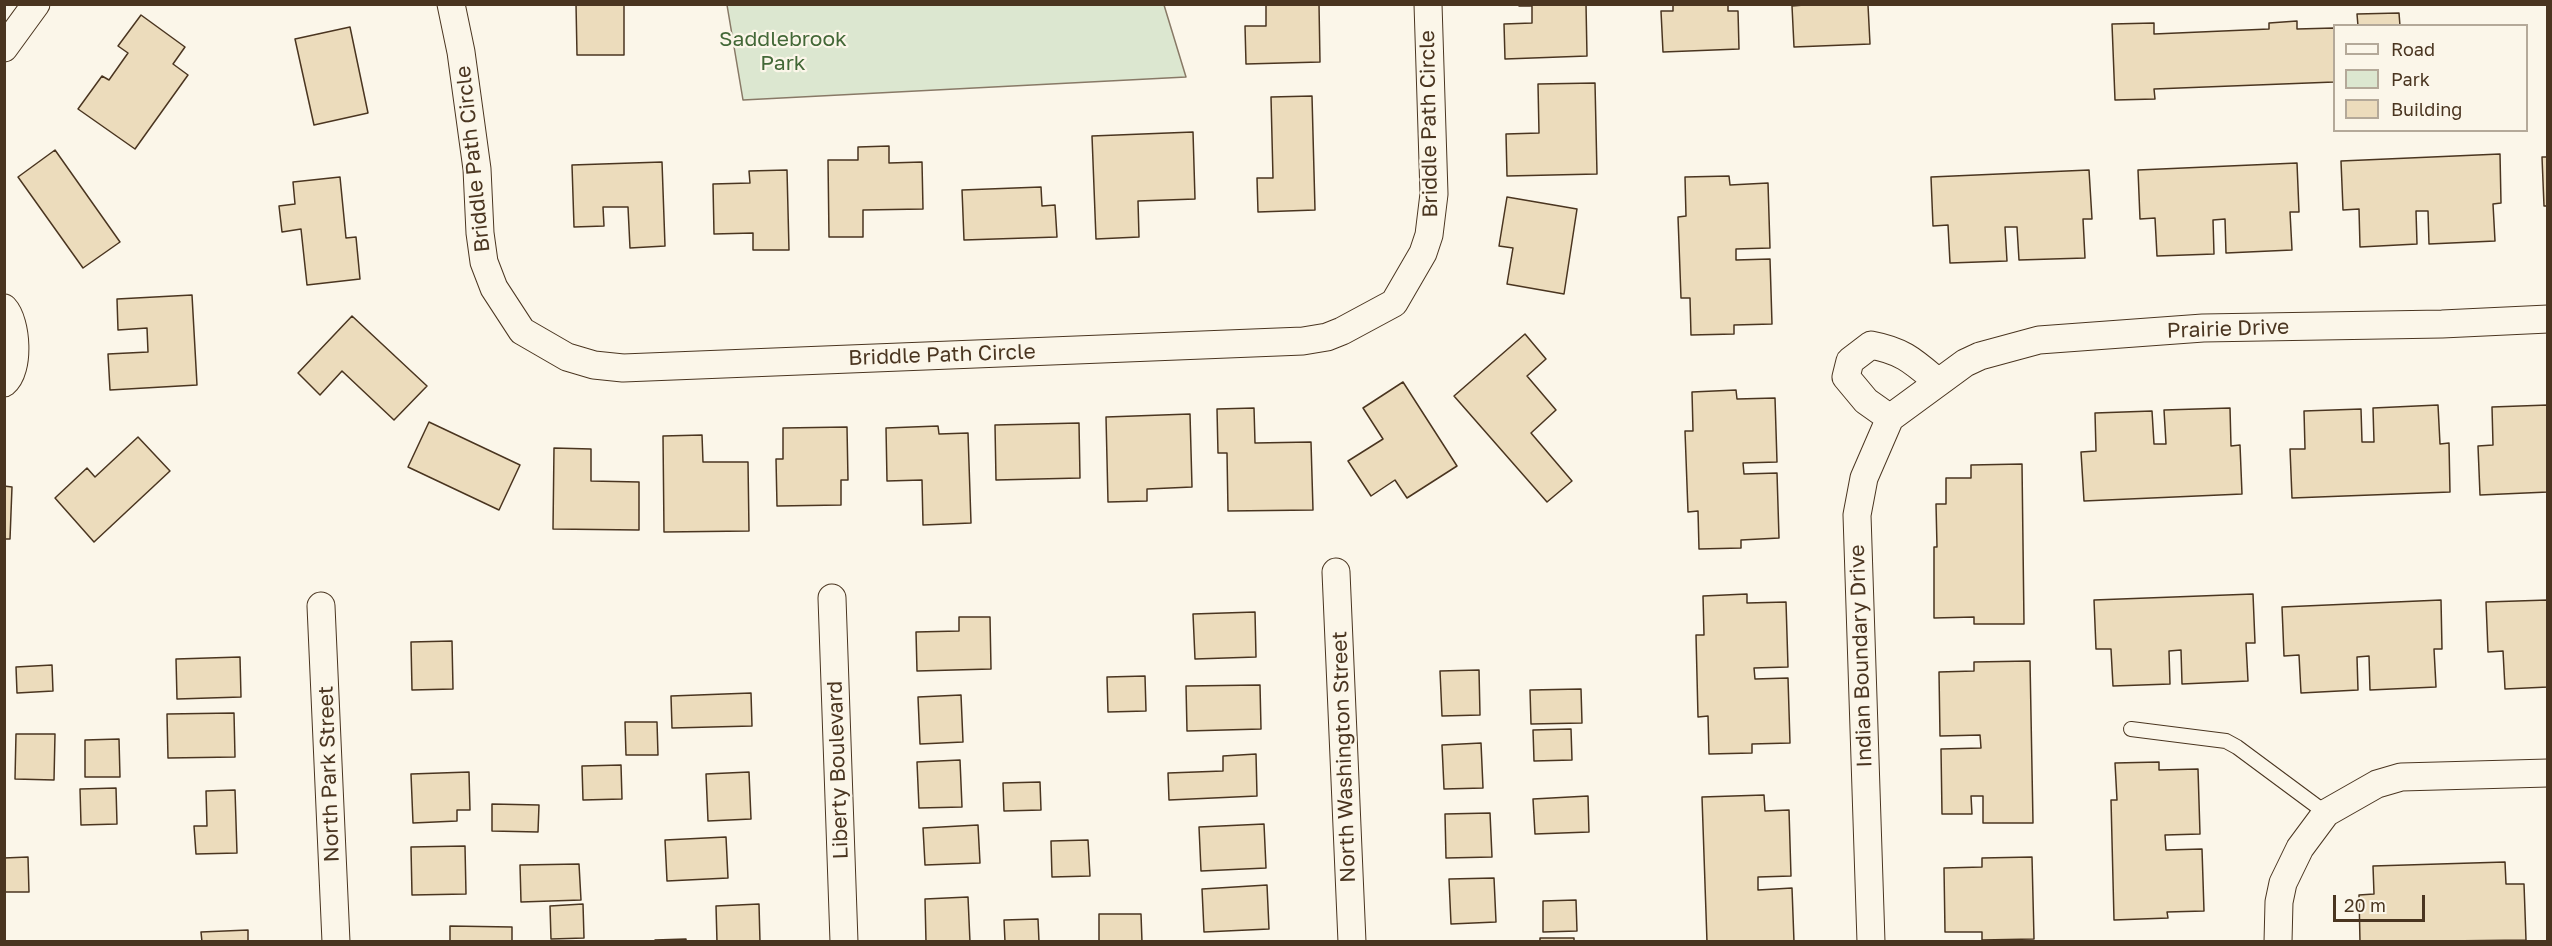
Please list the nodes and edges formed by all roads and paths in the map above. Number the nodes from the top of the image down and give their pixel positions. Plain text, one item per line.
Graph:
1 (36, 4) edge
2 (451, 4) edge
3 (1428, 4) edge
4 (4, 48) edge
5 (4, 308) edge
6 (2547, 319) edge
7 (4, 383) edge
8 (1930, 387) junction
9 (1890, 418) junction
10 (1336, 572) dead end
11 (832, 598) dead end
12 (321, 606) dead end
13 (2131, 729) dead end
14 (2547, 773) edge
15 (2326, 813) junction
16 (336, 942) edge
17 (844, 942) edge
18 (1352, 942) edge
19 (1871, 942) edge
20 (2278, 942) edge

1 - 4 street
2 - 3 street, Briddle Path Circle
5 - 7 street
6 - 8 street, Prairie Drive
8 - 9 street, Indian Boundary Drive
8 - 9 street
9 - 19 street, Indian Boundary Drive
10 - 18 street, North Washington Street
11 - 17 street, Liberty Boulevard
12 - 16 street, North Park Street
13 - 15 lane
14 - 15 street
15 - 20 street

